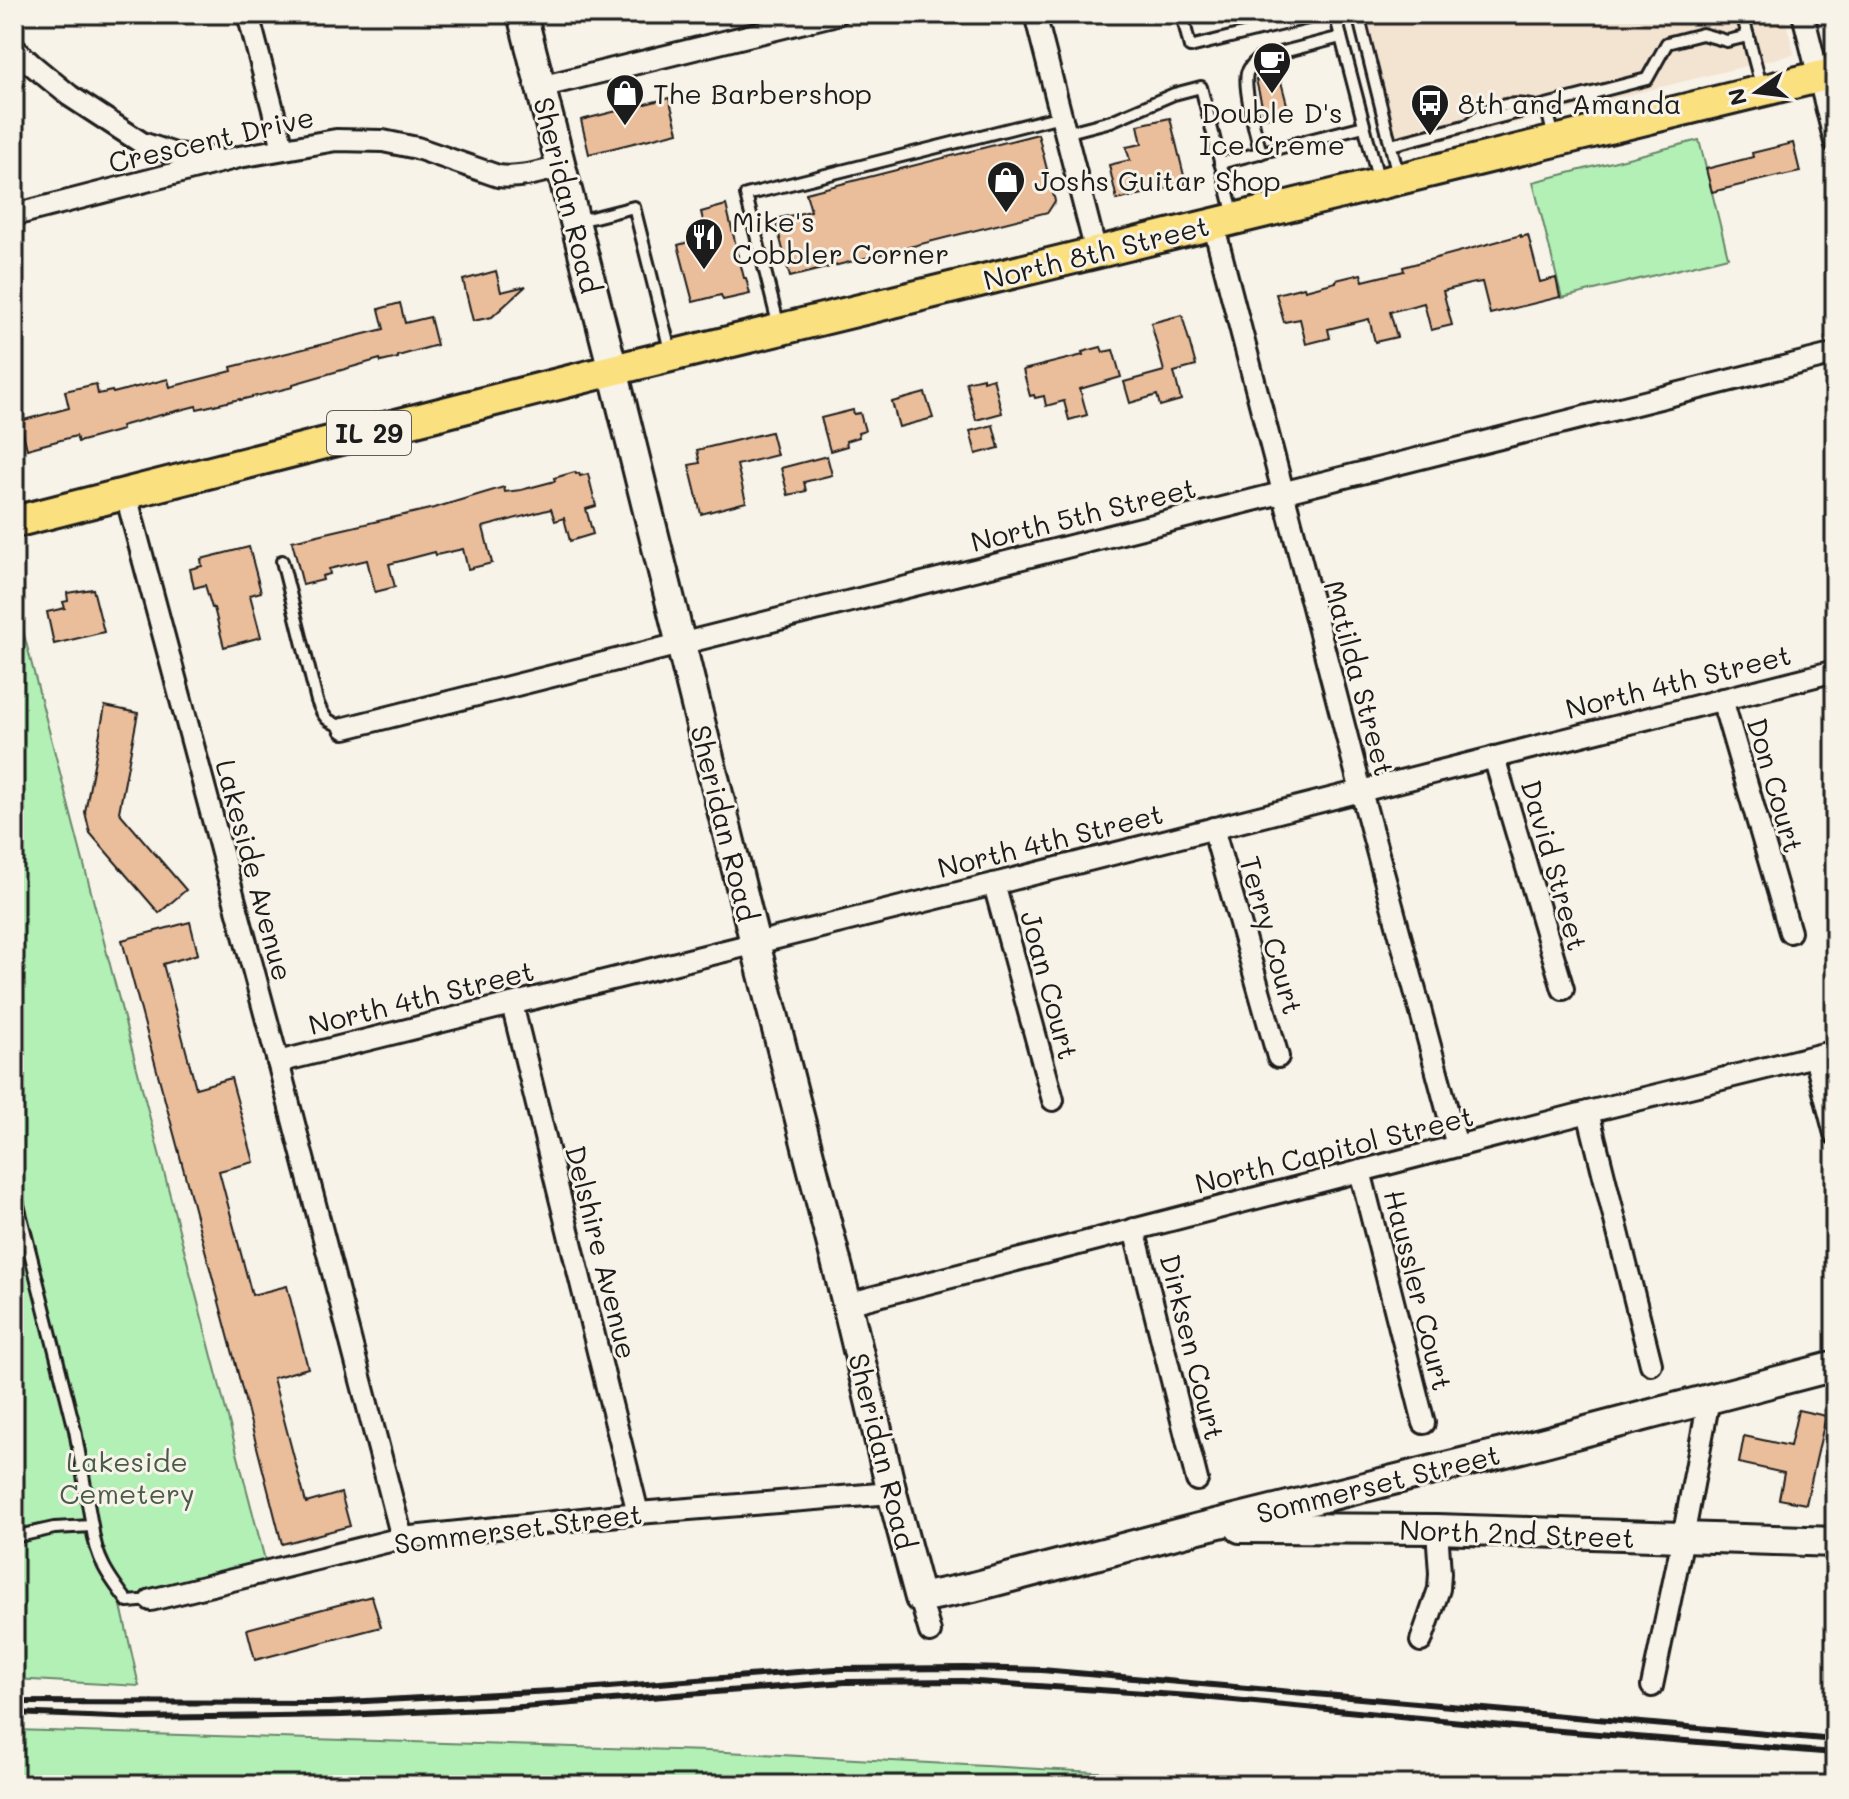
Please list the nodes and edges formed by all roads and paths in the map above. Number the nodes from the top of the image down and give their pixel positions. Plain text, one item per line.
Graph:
1 (248, 14) edge
2 (522, 14) edge
3 (837, 14) edge
4 (1035, 14) edge
5 (1182, 14) edge
6 (1321, 14) edge
7 (1335, 14) edge
8 (1358, 14) edge
9 (1742, 14) edge
10 (1803, 14) edge
11 (1748, 36) junction
12 (1341, 37) junction
13 (14, 48) edge
14 (1827, 75) edge
15 (540, 87) junction
16 (1762, 90) junction
17 (1590, 94) junction
18 (1542, 106) junction
19 (1063, 125) junction
20 (1364, 126) junction
21 (1599, 131) junction
22 (1555, 142) junction
23 (1835, 142) edge
24 (1391, 145) junction
25 (283, 148) junction
26 (1261, 153) junction
27 (239, 157) junction
28 (1220, 163) junction
29 (561, 167) junction
30 (1389, 180) junction
31 (14, 215) edge
32 (1224, 220) junction
33 (575, 222) junction
34 (1096, 252) junction
35 (780, 329) junction
36 (1835, 354) edge
37 (672, 356) junction
38 (613, 370) junction
39 (1282, 493) junction
40 (126, 495) junction
41 (14, 522) edge
42 (282, 561) dead end
43 (680, 644) junction
44 (1835, 671) edge
45 (1722, 699) junction
46 (345, 728) joint
47 (1494, 757) junction
48 (1361, 791) junction
49 (1213, 828) junction
50 (994, 884) junction
51 (1790, 932) dead end
52 (755, 943) junction
53 (1563, 989) dead end
54 (512, 1004) junction
55 (1825, 1054) edge
56 (1278, 1057) dead end
57 (278, 1062) junction
58 (1053, 1100) dead end
59 (1588, 1112) junction
60 (1835, 1134) edge
61 (1457, 1146) junction
62 (1360, 1171) junction
63 (14, 1189) edge
64 (1134, 1229) junction
65 (19, 1230) edge
66 (847, 1304) junction
67 (1651, 1364) dead end
68 (1835, 1366) edge
69 (1709, 1399) junction
70 (1424, 1423) dead end
71 (1197, 1480) dead end
72 (892, 1493) junction
73 (638, 1513) junction
74 (92, 1526) junction
75 (1199, 1528) junction
76 (1437, 1529) junction
77 (14, 1537) edge
78 (402, 1538) junction
79 (1683, 1538) junction
80 (1835, 1542) edge
81 (920, 1598) junction
82 (151, 1600) joint
83 (930, 1632) dead end
84 (1421, 1641) dead end
85 (1652, 1686) dead end

1 - 25 street
2 - 15 main road, Sheridan Road
3 - 15 street
4 - 19 street
5 - 6 lane
7 - 12 lane
8 - 24 lane
9 - 11 lane
10 - 14 street
11 - 16 lane
11 - 17 lane
12 - 20 lane
12 - 26 lane
13 - 27 street
14 - 16 main road, North 8th Street / IL 29
14 - 23 street
15 - 29 main road, Sheridan Road
16 - 21 main road, North 8th Street / IL 29
17 - 18 lane
17 - 21 lane
18 - 22 lane
18 - 24 lane
19 - 28 lane
19 - 34 street
19 - 35 lane
20 - 26 lane
20 - 30 lane
21 - 22 main road, North 8th Street / IL 29
22 - 30 main road, North 8th Street / IL 29
24 - 30 lane
25 - 27 street, Crescent Drive
25 - 29 street, Crescent Drive
26 - 28 lane
27 - 31 street, Crescent Drive
28 - 32 lane
29 - 33 main road, Sheridan Road
30 - 32 main road, North 8th Street / IL 29
32 - 34 main road, North 8th Street / IL 29
32 - 39 street, Matilda Street
33 - 37 lane
33 - 38 main road, Sheridan Road
34 - 35 main road, North 8th Street / IL 29
35 - 37 main road, North 8th Street / IL 29
36 - 39 street, North 5th Street
37 - 38 main road, North 8th Street / IL 29
38 - 40 main road, North 8th Street / IL 29
38 - 43 main road, Sheridan Road
39 - 43 street, North 5th Street
39 - 48 street, Matilda Street
40 - 41 main road, IL 29
40 - 57 street, Lakeside Avenue
42 - 46 lane
43 - 46 street, North 5th Street
43 - 52 main road, Sheridan Road
44 - 45 street, North 4th Street
45 - 47 street, North 4th Street
45 - 51 street, Don Court
47 - 48 street, North 4th Street
47 - 53 street, David Street
48 - 49 street, North 4th Street
48 - 61 street, Matilda Street
49 - 50 street, North 4th Street
49 - 56 street, Terry Court
50 - 52 street, North 4th Street
50 - 58 street, Joan Court
52 - 54 street, North 4th Street
52 - 66 main road, Sheridan Road
54 - 57 street, North 4th Street
54 - 73 street, Delshire Avenue
55 - 59 street, North Capitol Street
55 - 60 street
57 - 78 street, Lakeside Avenue
59 - 61 street, North Capitol Street
59 - 67 street
61 - 62 street, North Capitol Street
62 - 64 street, North Capitol Street
62 - 70 street, Haussler Court
63 - 65 lane
64 - 66 street, North Capitol Street
64 - 71 street, Dirksen Court
65 - 74 lane
66 - 72 main road, Sheridan Road
68 - 69 main road, Sommerset Street
69 - 75 main road, Sommerset Street
69 - 79 street
72 - 73 street, Sommerset Street
72 - 81 main road, Sheridan Road
73 - 78 street, Sommerset Street
74 - 77 lane
74 - 82 lane
75 - 76 main road, North 2nd Street
75 - 81 main road, Sommerset Street
76 - 79 main road, North 2nd Street
76 - 84 street
78 - 82 street, Sommerset Street
79 - 80 main road, North 2nd Street
79 - 85 street
81 - 83 street, Sheridan Road

